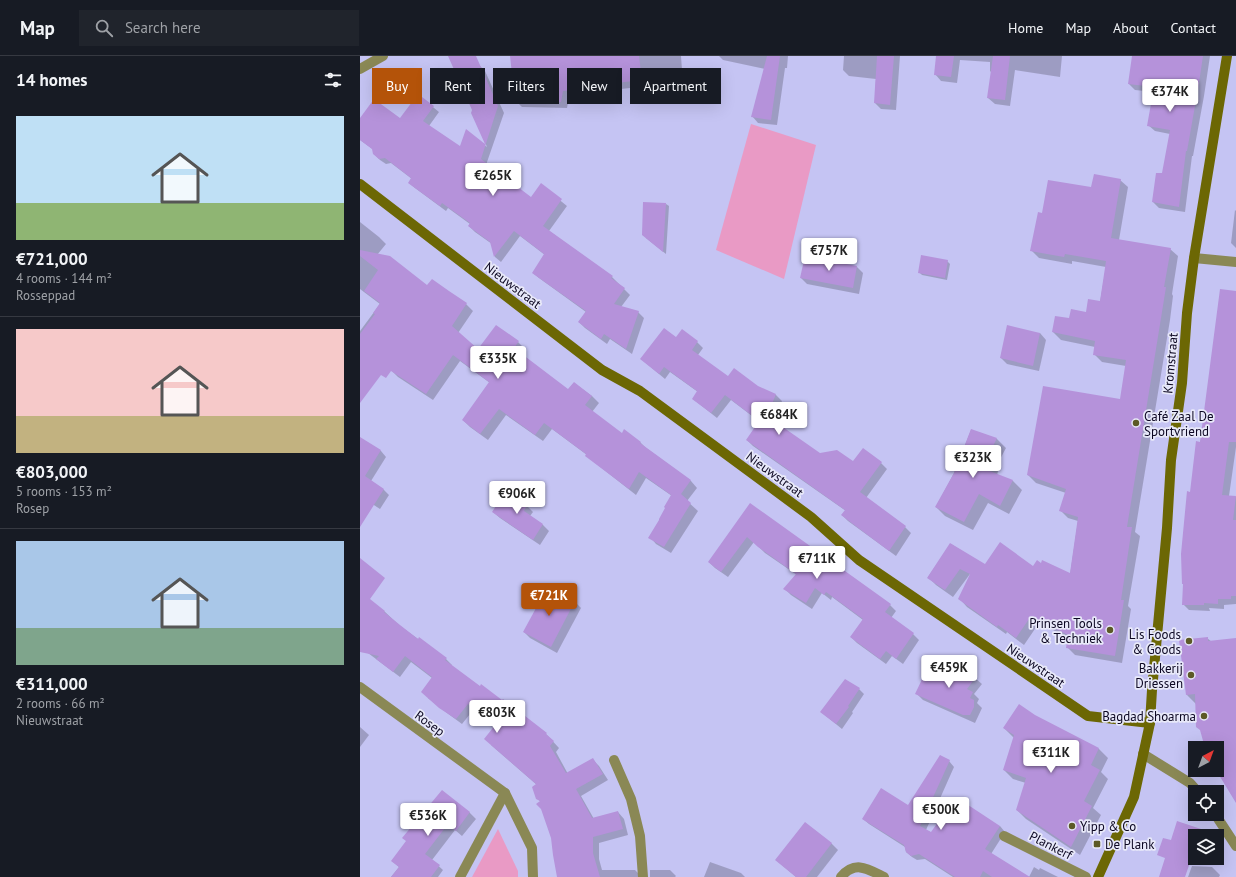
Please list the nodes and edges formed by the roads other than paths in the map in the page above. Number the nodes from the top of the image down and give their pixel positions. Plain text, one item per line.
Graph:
1 (383, 56) edge
2 (1228, 56) edge
3 (360, 70) edge
4 (360, 184) edge
5 (1194, 258) junction
6 (1236, 262) edge
7 (360, 688) edge
8 (1150, 723) junction
9 (1143, 754) junction
10 (614, 760) dead end
11 (1192, 785) edge
12 (505, 793) junction
13 (1220, 821) edge
14 (1004, 836) dead end
15 (1236, 846) edge
16 (460, 877) edge
17 (533, 877) edge
18 (643, 877) edge
19 (841, 877) edge
20 (884, 877) edge
21 (1086, 877) edge
22 (1098, 877) edge

1 - 3 street
2 - 5 street, Kromstraat
4 - 8 street, Nieuwstraat
5 - 6 street
5 - 8 street, Kromstraat
7 - 12 street, Rosep
8 - 9 street
9 - 11 street
9 - 22 street
10 - 18 street
12 - 16 street
12 - 17 street, Rosep
13 - 15 street
14 - 21 street, Plankerf
19 - 20 street

